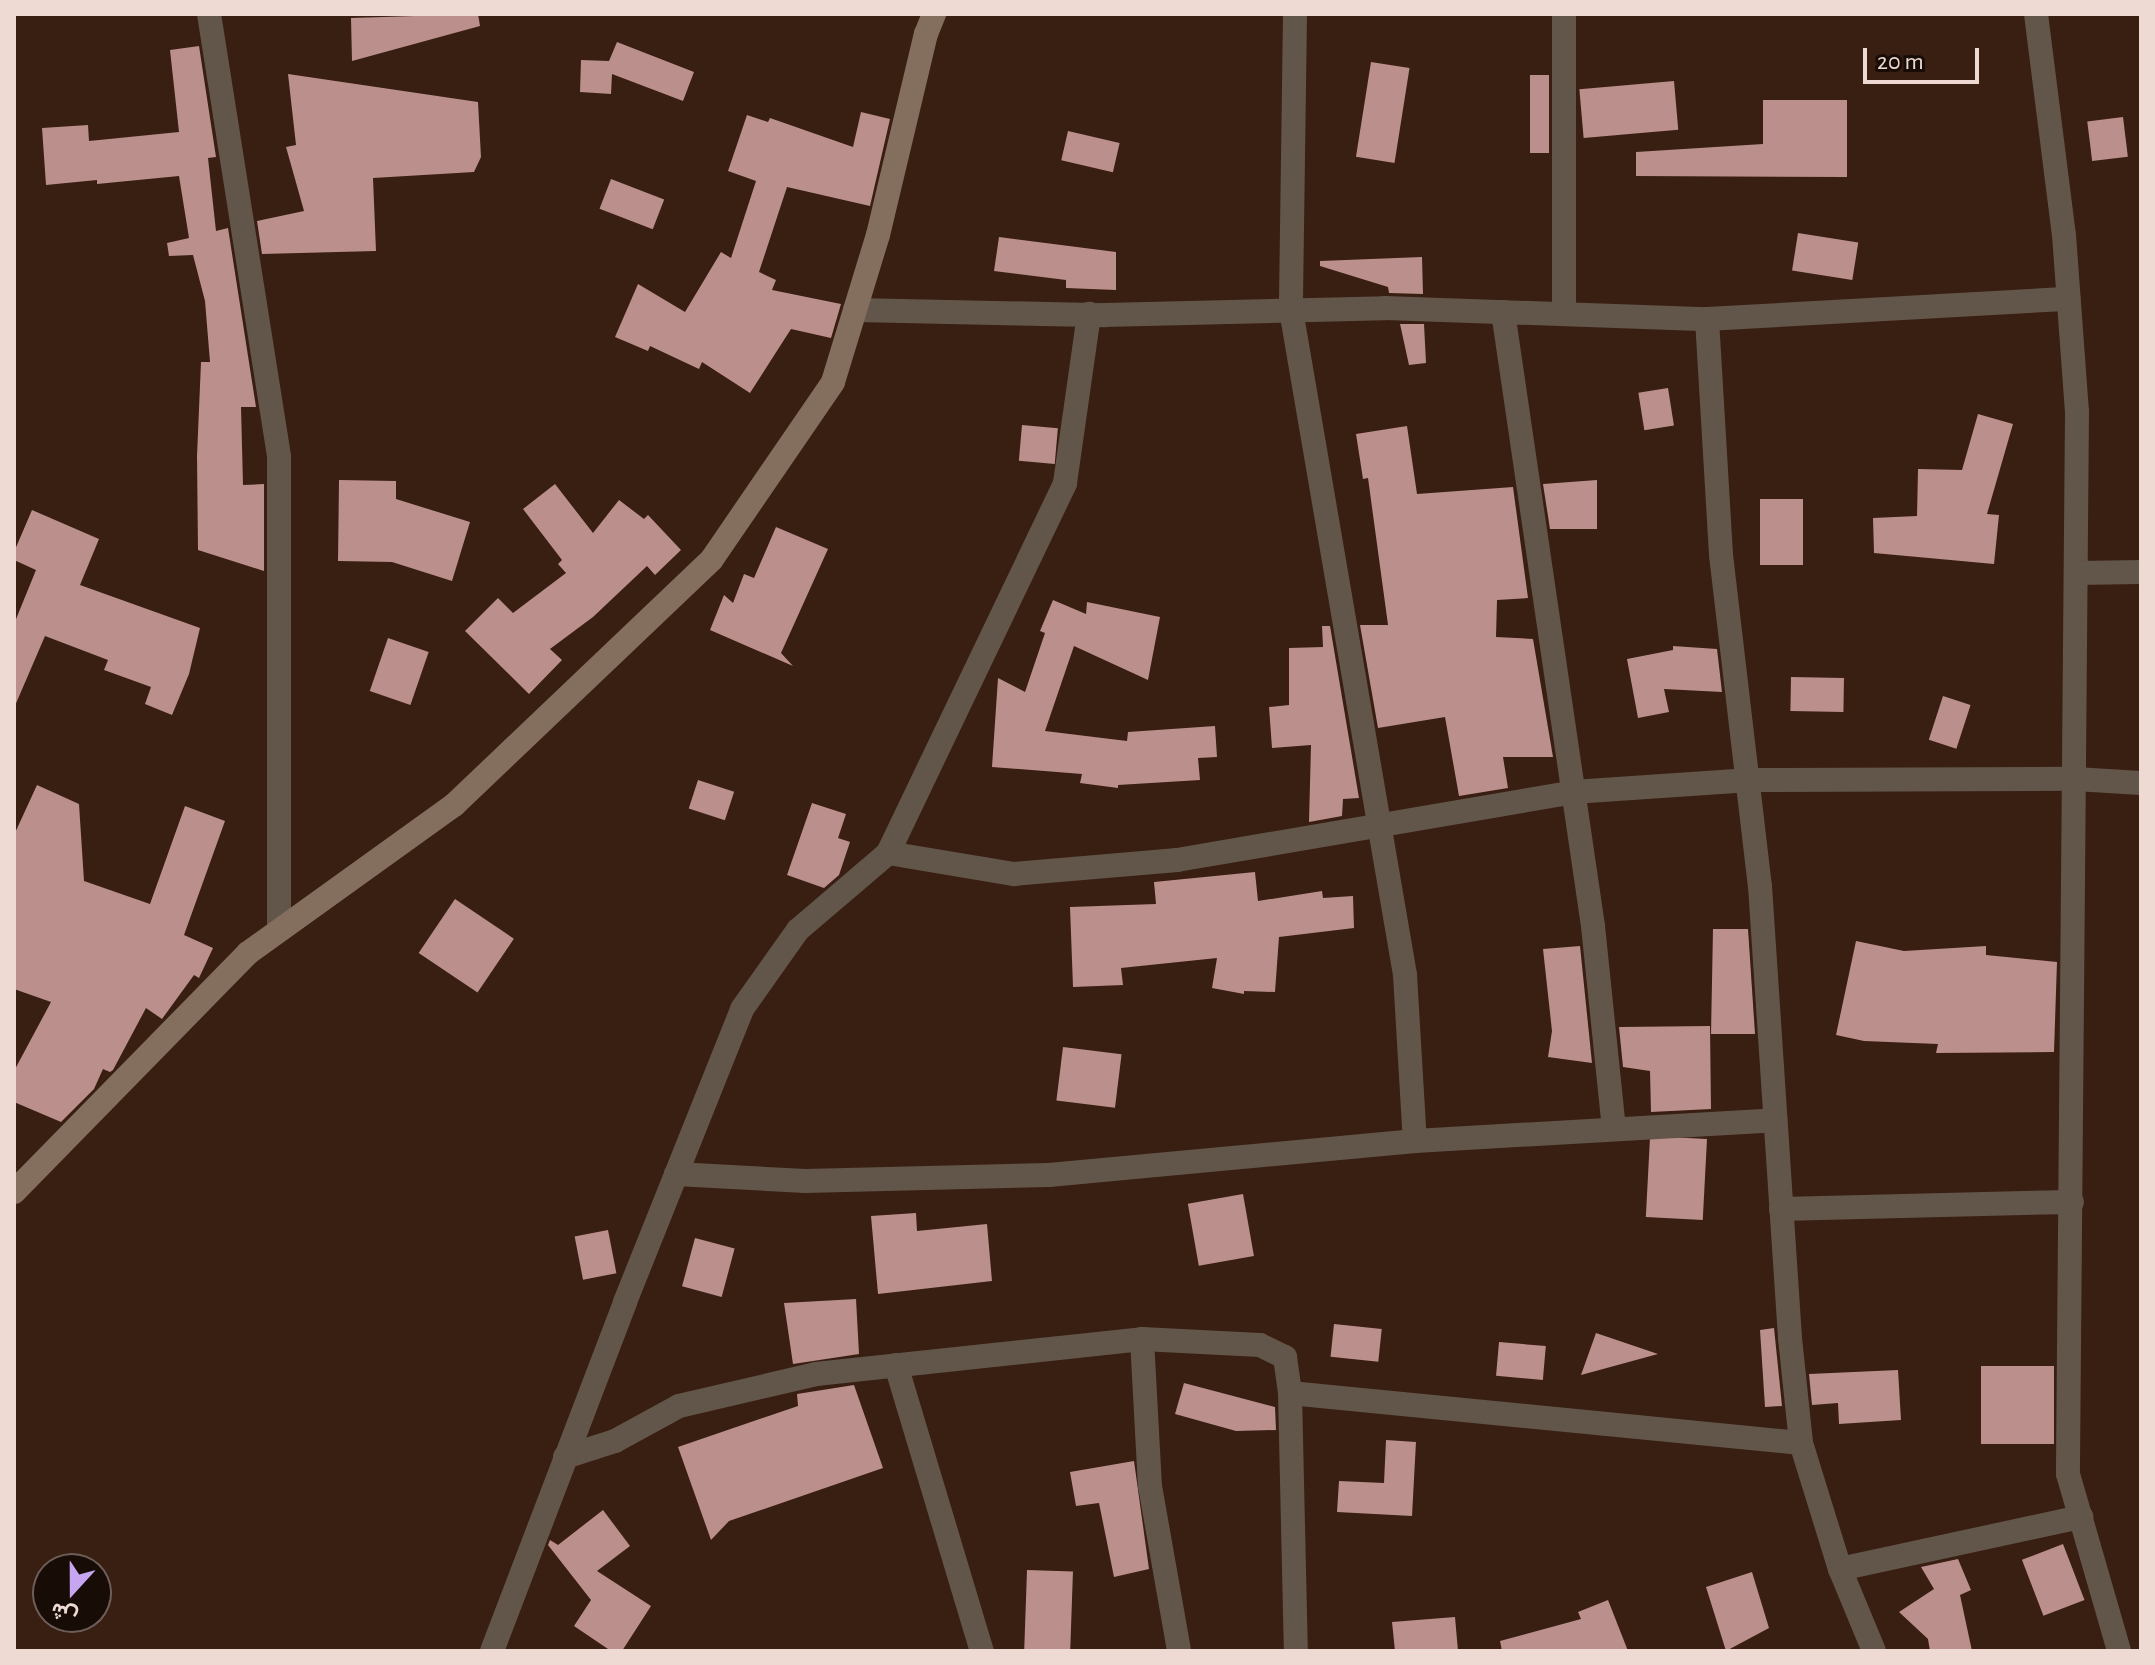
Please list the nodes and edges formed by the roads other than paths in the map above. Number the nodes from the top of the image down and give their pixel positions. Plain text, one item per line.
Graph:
1 (209, 14) edge
2 (934, 14) edge
3 (1295, 14) edge
4 (1564, 14) edge
5 (2036, 14) edge
6 (2068, 299) junction
7 (855, 310) junction
8 (1291, 310) junction
9 (1503, 312) junction
10 (1089, 314) junction
11 (1564, 314) junction
12 (1707, 319) junction
13 (2141, 572) edge
14 (2076, 573) junction
15 (2075, 779) junction
16 (1747, 780) junction
17 (2141, 783) edge
18 (1573, 792) junction
19 (1380, 824) junction
20 (888, 853) junction
21 (279, 930) junction
22 (1775, 1120) junction
23 (1614, 1129) junction
24 (1415, 1141) junction
25 (676, 1174) junction
26 (14, 1192) edge
27 (2072, 1202) junction
28 (1781, 1209) junction
29 (1142, 1339) junction
30 (896, 1365) junction
31 (1290, 1393) junction
32 (1801, 1443) junction
33 (565, 1457) junction
34 (2081, 1517) junction
35 (1840, 1569) junction
36 (492, 1651) edge
37 (982, 1651) edge
38 (1179, 1651) edge
39 (1296, 1651) edge
40 (1874, 1651) edge
41 (2119, 1651) edge

1 - 21 street
2 - 7 street
3 - 8 street
4 - 11 street
5 - 6 street
6 - 12 street
6 - 14 street
7 - 10 street
7 - 21 street
8 - 9 street
8 - 10 street
8 - 19 street
9 - 11 street
9 - 18 street
10 - 20 street
11 - 12 street
12 - 16 street
13 - 14 street
14 - 15 street
15 - 16 street
15 - 17 street
15 - 27 street
16 - 18 street
16 - 22 street
18 - 19 street
18 - 23 street
19 - 20 street
19 - 24 street
20 - 25 street
21 - 26 street
22 - 23 street
22 - 28 street
23 - 24 street
24 - 25 street
25 - 33 street
27 - 28 street
27 - 34 street
28 - 32 street
29 - 30 street
29 - 31 street
29 - 38 street
30 - 33 street
30 - 37 street
31 - 32 street
31 - 39 street
32 - 35 street
33 - 36 street
34 - 35 street
34 - 41 street
35 - 40 street

